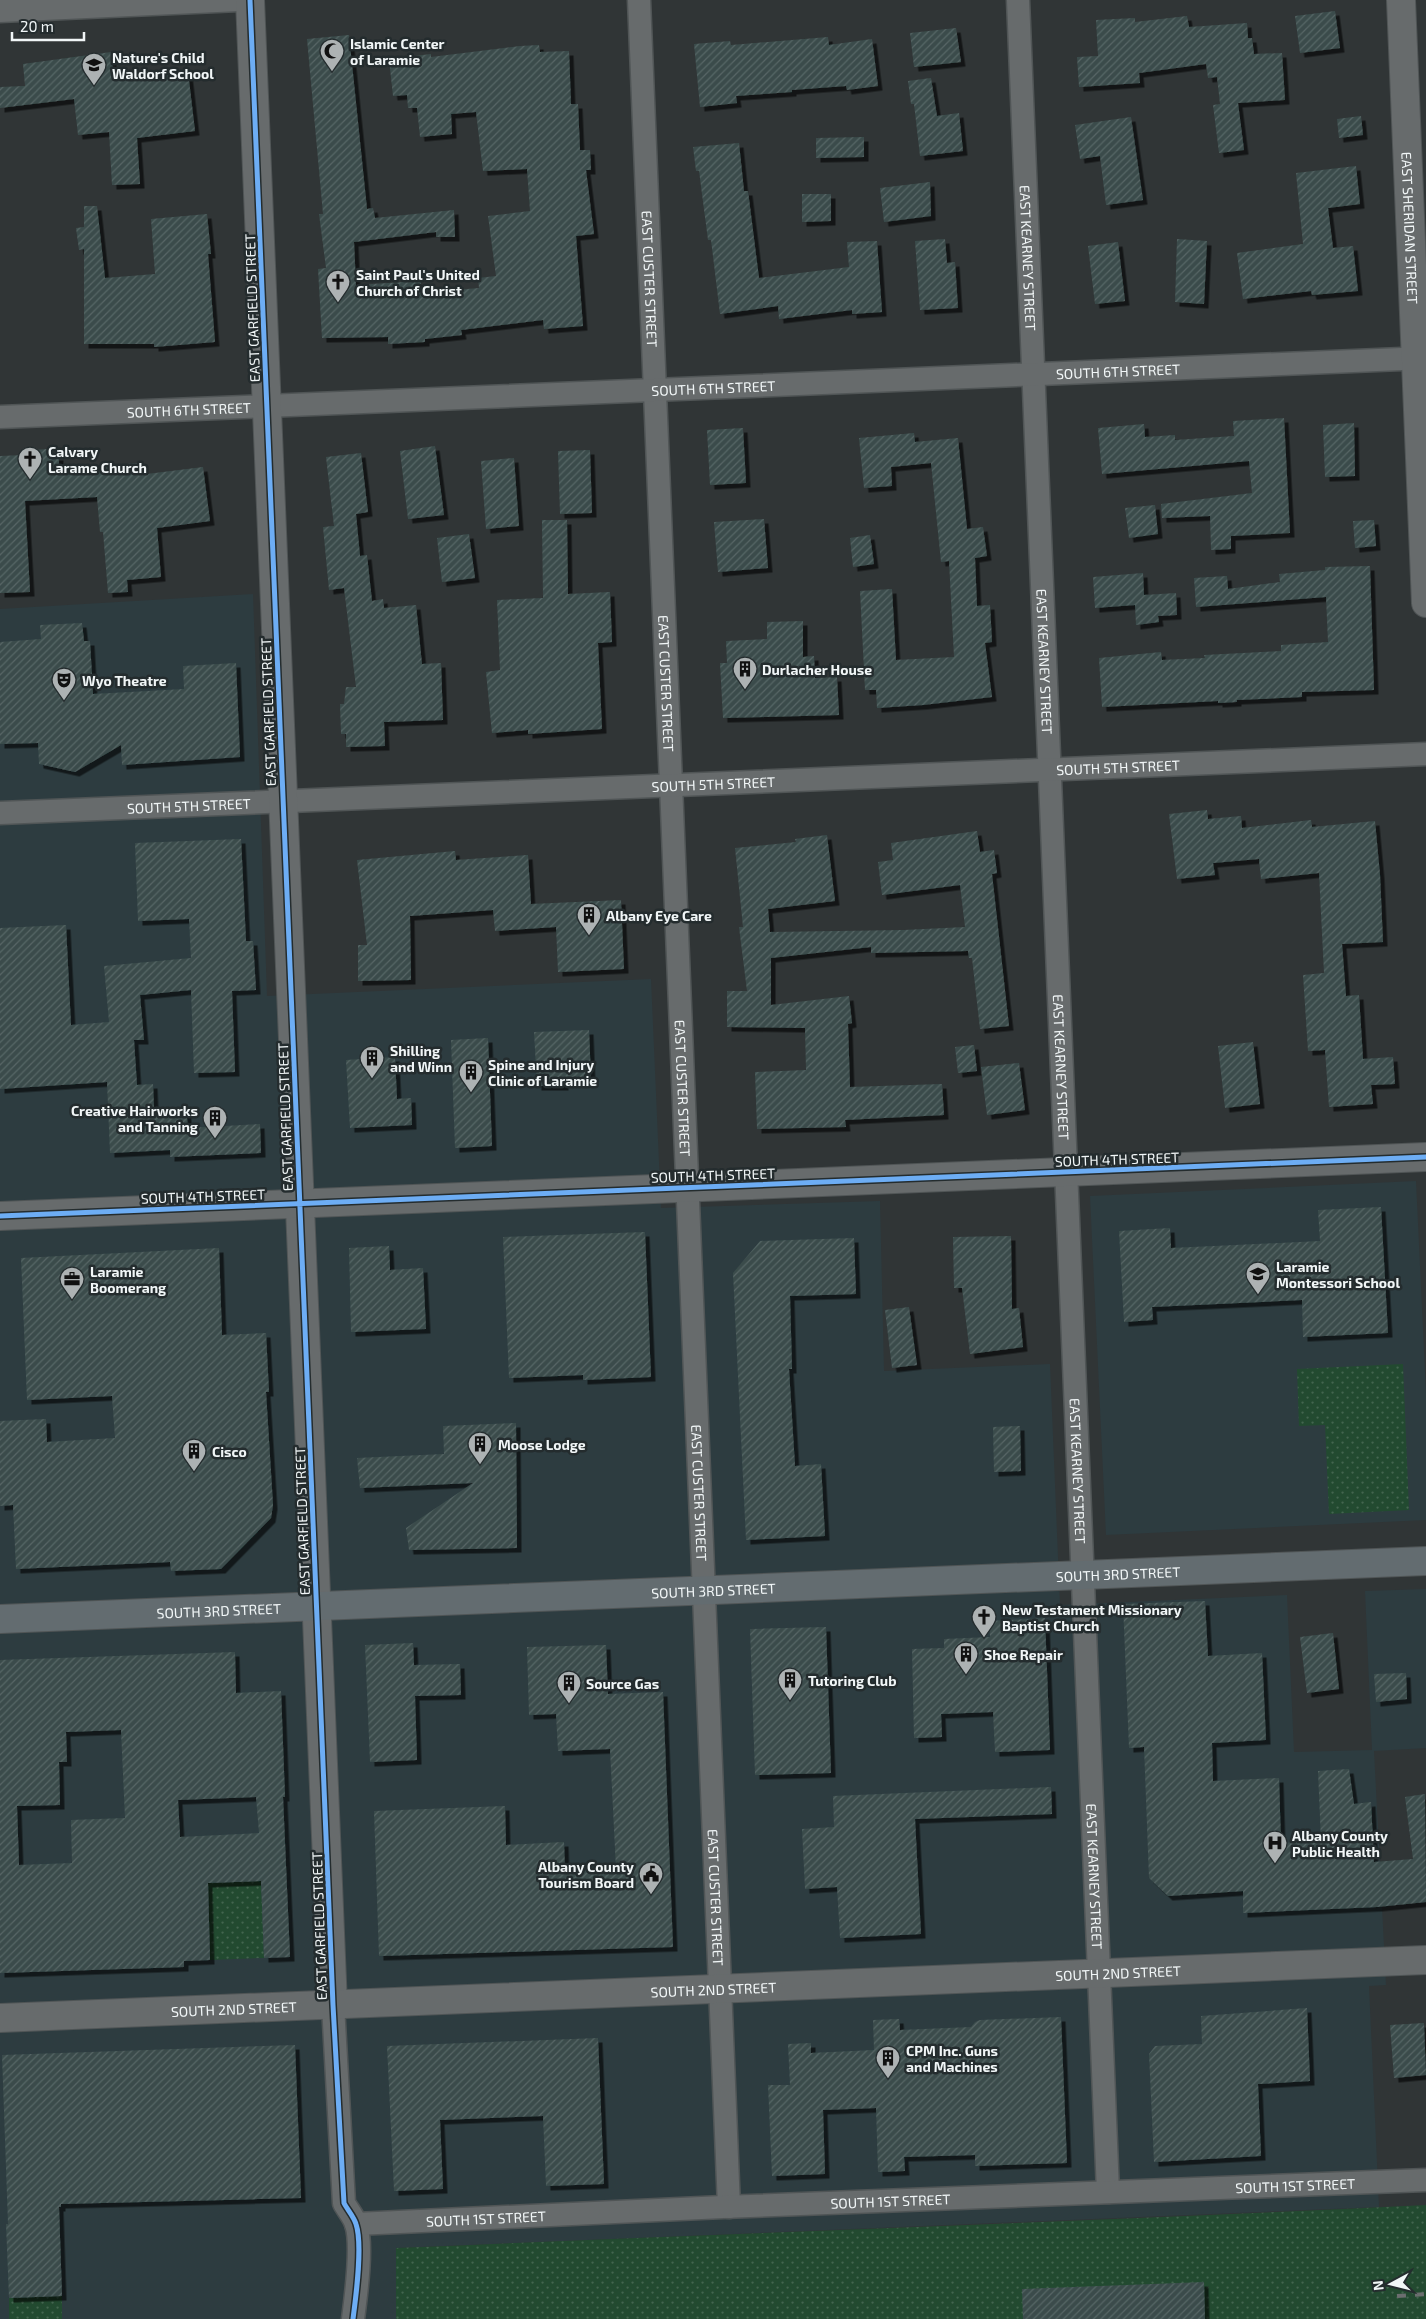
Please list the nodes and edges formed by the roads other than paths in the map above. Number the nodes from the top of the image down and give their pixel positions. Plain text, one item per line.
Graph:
1 (239, 0) edge
2 (250, 0) edge
3 (639, 0) edge
4 (1018, 0) edge
5 (1400, 0) edge
6 (0, 11) edge
7 (1421, 358) edge
8 (1034, 374) junction
9 (655, 390) junction
10 (267, 406) junction
11 (0, 417) edge
12 (1426, 603) edge
13 (1426, 754) edge
14 (1050, 770) junction
15 (671, 785) junction
16 (283, 802) junction
17 (0, 813) edge
18 (1426, 1157) edge
19 (1066, 1172) junction
20 (687, 1188) junction
21 (300, 1204) junction
22 (0, 1216) edge
23 (1426, 1561) edge
24 (1083, 1575) junction
25 (704, 1590) junction
26 (317, 1606) junction
27 (0, 1619) edge
28 (1426, 1960) edge
29 (1099, 1974) junction
30 (720, 1989) junction
31 (334, 2005) junction
32 (0, 2018) edge
33 (1426, 2180) edge
34 (1108, 2192) junction
35 (729, 2207) junction
36 (356, 2224) junction
37 (354, 2319) edge

1 - 6 street
2 - 10 street, EAST GARFIELD STREET
3 - 9 street, EAST CUSTER STREET
4 - 8 street, EAST KEARNEY STREET
5 - 7 street, EAST SHERIDAN STREET
7 - 8 street, SOUTH 6TH STREET
7 - 12 street, EAST SHERIDAN STREET
8 - 9 street, SOUTH 6TH STREET
8 - 14 street, EAST KEARNEY STREET
9 - 10 street, SOUTH 6TH STREET
9 - 15 street, EAST CUSTER STREET
10 - 11 street, SOUTH 6TH STREET
10 - 16 street, EAST GARFIELD STREET
13 - 14 street, SOUTH 5TH STREET
14 - 15 street, SOUTH 5TH STREET
14 - 19 street, EAST KEARNEY STREET
15 - 16 street, SOUTH 5TH STREET
15 - 20 street, EAST CUSTER STREET
16 - 17 street, SOUTH 5TH STREET
16 - 21 street, EAST GARFIELD STREET
18 - 19 street, SOUTH 4TH STREET
19 - 20 street, SOUTH 4TH STREET
19 - 24 street, EAST KEARNEY STREET
20 - 21 street, SOUTH 4TH STREET
20 - 25 street, EAST CUSTER STREET
21 - 22 street, SOUTH 4TH STREET
21 - 26 street, EAST GARFIELD STREET
23 - 24 main road, SOUTH 3RD STREET
24 - 25 main road, SOUTH 3RD STREET
24 - 29 street, EAST KEARNEY STREET
25 - 26 main road, SOUTH 3RD STREET
25 - 30 street, EAST CUSTER STREET
26 - 27 main road, SOUTH 3RD STREET
26 - 31 street, EAST GARFIELD STREET
28 - 29 street, SOUTH 2ND STREET
29 - 30 street, SOUTH 2ND STREET
29 - 34 street, EAST KEARNEY STREET
30 - 31 street, SOUTH 2ND STREET
30 - 35 street, EAST CUSTER STREET
31 - 32 street, SOUTH 2ND STREET
31 - 36 street, EAST GARFIELD STREET
33 - 34 street, SOUTH 1ST STREET
34 - 35 street, SOUTH 1ST STREET
35 - 36 street, SOUTH 1ST STREET
36 - 37 street, EAST GARFIELD STREET

